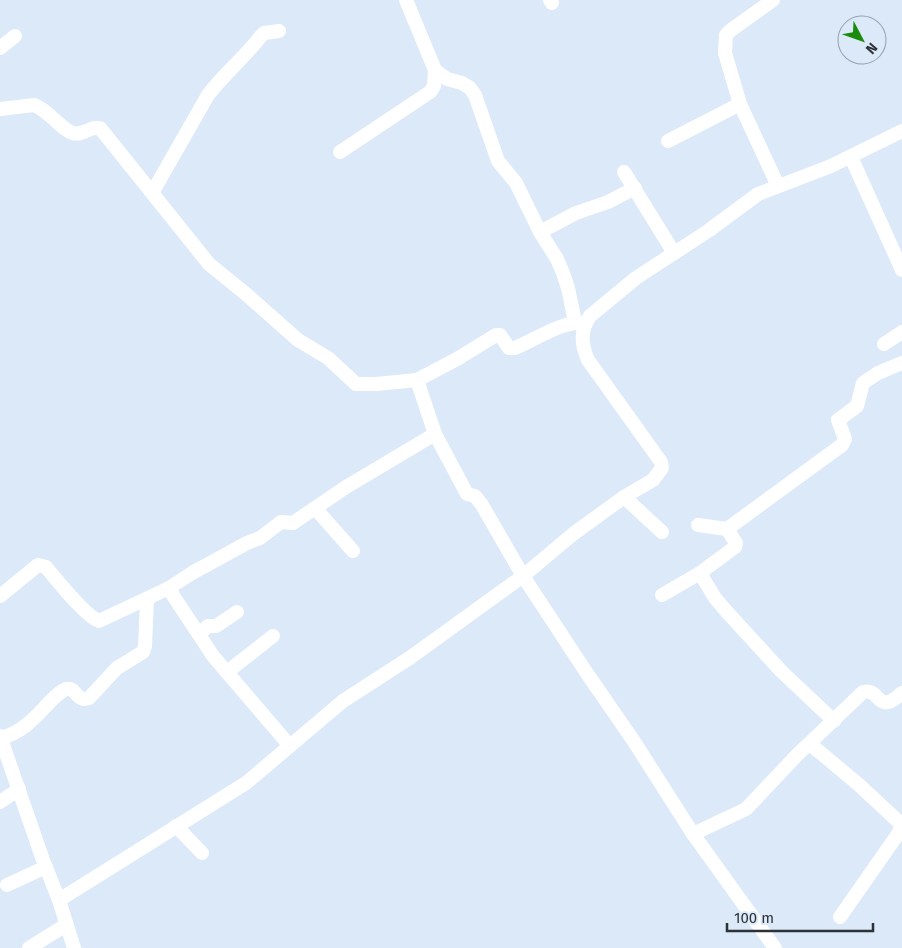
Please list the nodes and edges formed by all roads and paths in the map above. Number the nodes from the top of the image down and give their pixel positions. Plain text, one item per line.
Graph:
1 (406, 0) edge
2 (773, 0) edge
3 (279, 31) dead end
4 (15, 36) dead end
5 (0, 48) edge
6 (435, 70) junction
7 (740, 104) junction
8 (0, 109) edge
9 (902, 131) edge
10 (668, 141) dead end
11 (340, 152) dead end
12 (851, 157) junction
13 (624, 172) dead end
14 (778, 186) junction
15 (635, 188) junction
16 (152, 193) junction
17 (540, 232) junction
18 (674, 253) junction
19 (902, 270) edge
20 (580, 323) junction
21 (902, 332) edge
22 (884, 344) dead end
23 (902, 363) edge
24 (417, 380) junction
25 (435, 434) junction
26 (624, 497) junction
27 (315, 508) junction
28 (698, 525) dead end
29 (727, 529) junction
30 (662, 532) dead end
31 (352, 551) dead end
32 (700, 573) junction
33 (523, 576) junction
34 (170, 588) junction
35 (662, 595) dead end
36 (0, 596) edge
37 (148, 599) junction
38 (237, 612) dead end
39 (198, 634) junction
40 (273, 636) dead end
41 (227, 672) junction
42 (902, 693) edge
43 (834, 721) junction
44 (0, 737) edge
45 (810, 744) junction
46 (290, 746) junction
47 (19, 789) junction
48 (0, 802) edge
49 (176, 826) junction
50 (693, 834) junction
51 (202, 852) dead end
52 (46, 867) junction
53 (8, 885) dead end
54 (59, 900) junction
55 (840, 917) dead end
56 (66, 925) junction
57 (769, 946) edge
58 (29, 948) edge
59 (74, 948) edge

1 - 6 street
2 - 7 street
3 - 16 street
4 - 5 street
6 - 11 street
6 - 17 street
7 - 10 street
7 - 14 street
8 - 16 street
9 - 12 street
12 - 14 street
12 - 19 street
13 - 15 street
14 - 18 street
15 - 17 street
15 - 18 street
16 - 24 street
17 - 20 street
18 - 20 street
20 - 24 street
20 - 26 street
21 - 22 street
23 - 29 street
24 - 25 street
25 - 27 street
25 - 33 street
26 - 30 street
26 - 33 street
27 - 31 street
27 - 34 street
28 - 29 street
29 - 32 street
32 - 35 street
32 - 43 street
33 - 46 street
33 - 50 street
34 - 37 street
34 - 39 street
36 - 37 street
37 - 44 street
38 - 39 street
39 - 41 street
40 - 41 street
41 - 46 street
42 - 43 street
43 - 45 street
44 - 47 street
45 - 50 street
45 - 55 street
46 - 49 street
47 - 48 street
47 - 52 street
49 - 51 street
49 - 54 street
50 - 57 street
52 - 53 street
52 - 54 street
54 - 56 street
56 - 58 street
56 - 59 street

